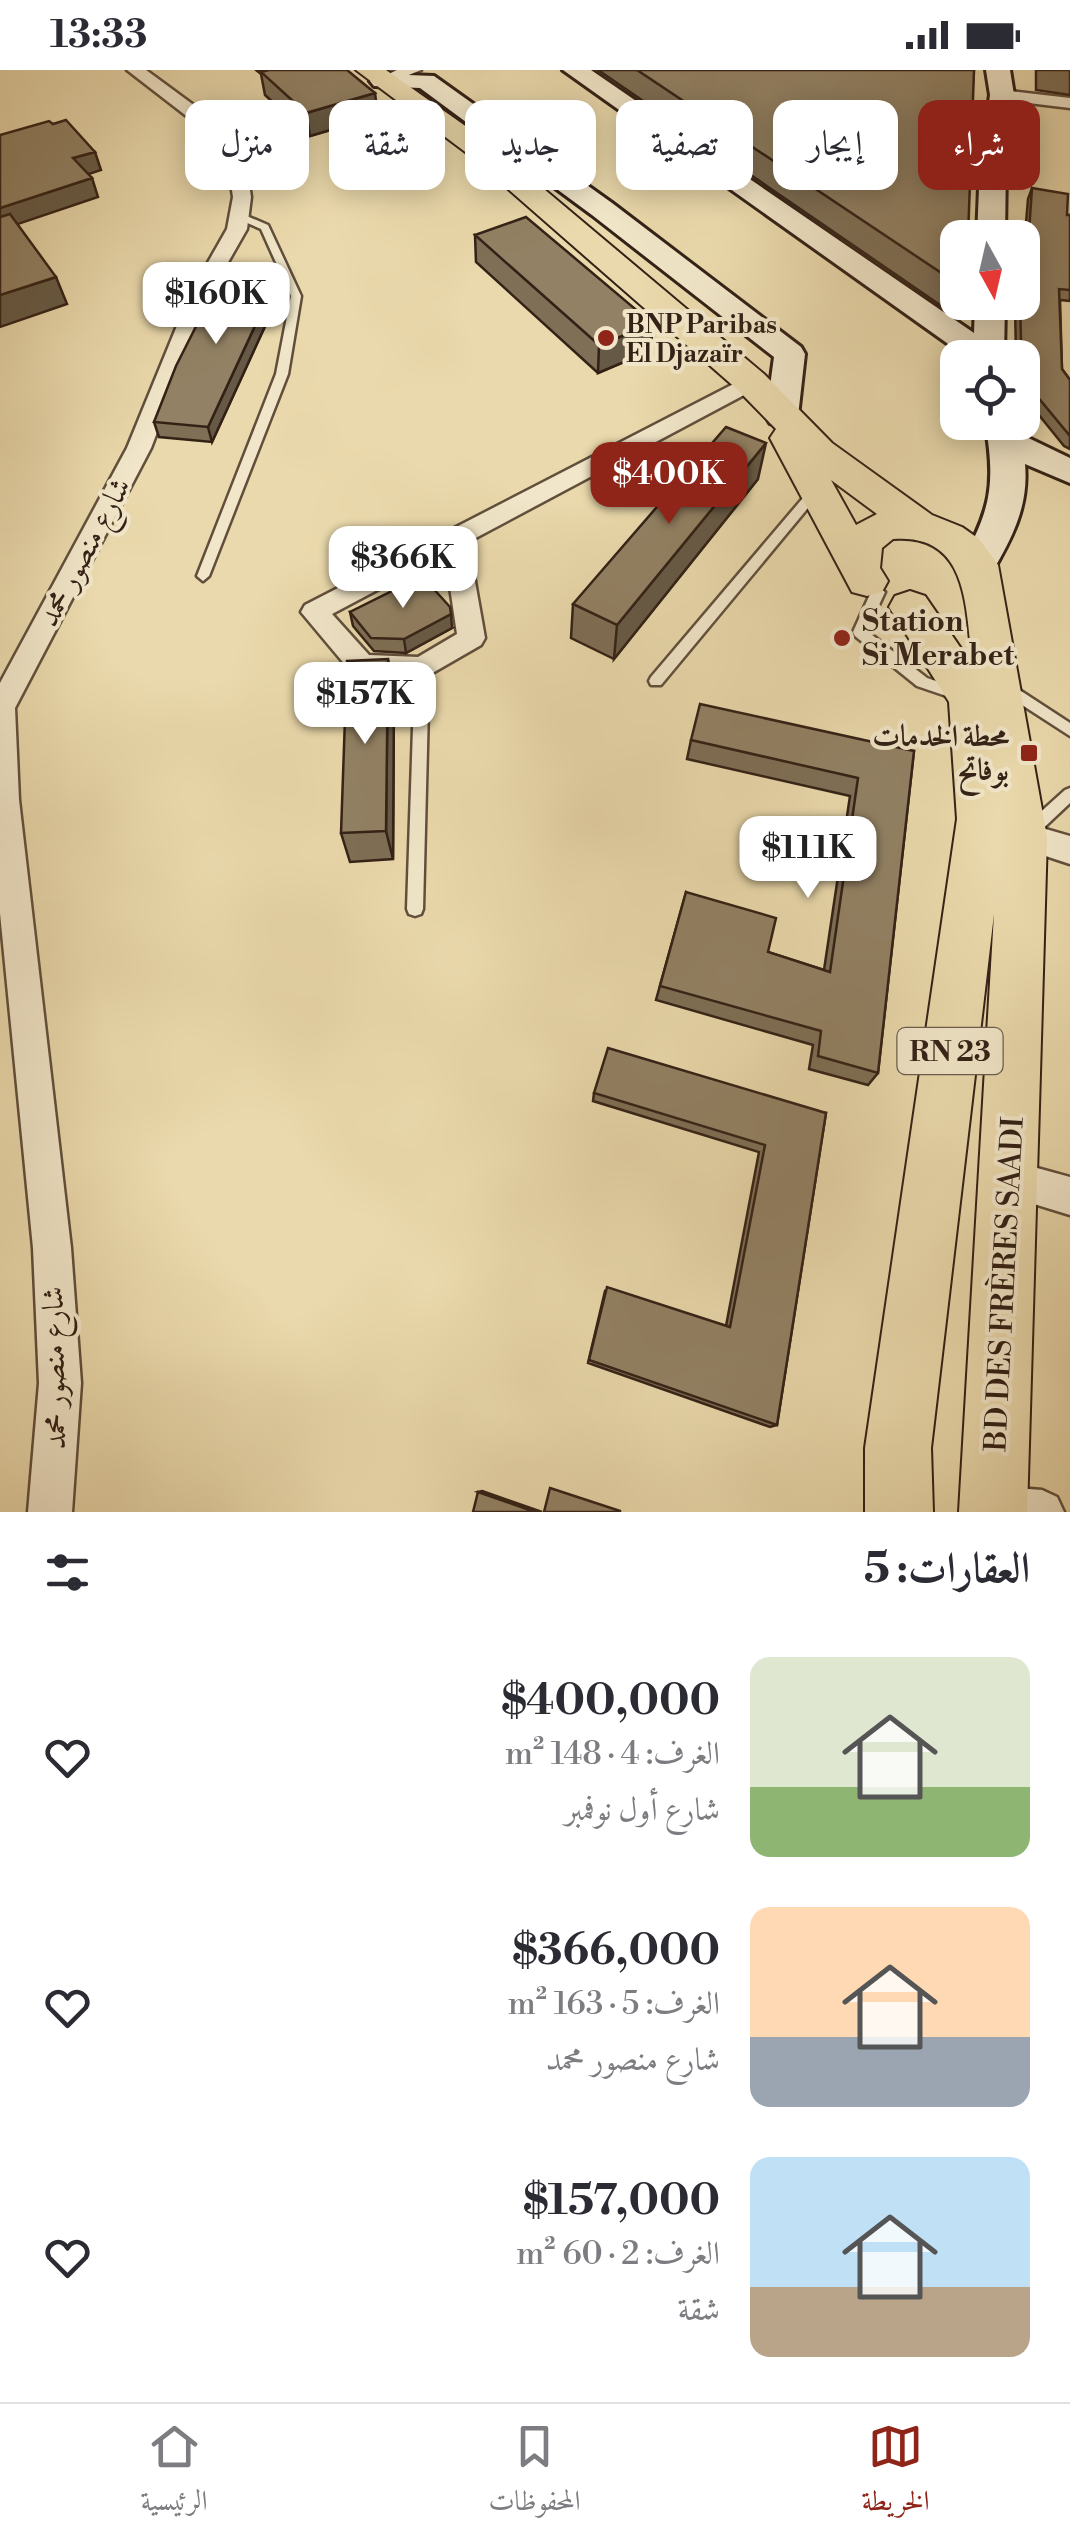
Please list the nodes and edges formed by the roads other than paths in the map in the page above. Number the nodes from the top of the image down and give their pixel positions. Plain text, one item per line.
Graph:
1 (135, 70) edge
2 (413, 70) edge
3 (575, 70) edge
4 (376, 75) edge
5 (1000, 82) edge
6 (1070, 103) edge
7 (239, 216) junction
8 (992, 220) edge
9 (964, 340) edge
10 (751, 382) junction
11 (782, 416) junction
12 (1005, 440) edge
13 (1016, 440) edge
14 (1070, 472) edge
15 (818, 488) junction
16 (1004, 520) junction
17 (927, 527) junction
18 (455, 537) junction
19 (979, 572) junction
20 (203, 576) dead end
21 (882, 589) junction
22 (422, 668) junction
23 (656, 681) dead end
24 (985, 691) junction
25 (1070, 730) edge
26 (1070, 794) edge
27 (2, 802) edge
28 (1025, 836) edge
29 (415, 909) dead end
30 (1008, 1180) junction
31 (1070, 1196) edge
32 (1010, 1511) edge
33 (50, 1512) edge
34 (899, 1512) edge

1 - 7 street, شارع منصور محمد
2 - 4 street
3 - 9 street
4 - 10 main road, RN 23
4 - 11 street
5 - 6 street
5 - 8 street
7 - 20 lane
7 - 27 street, شارع منصور محمد
10 - 11 main road, RN 23
10 - 18 street
11 - 15 main road, RN 23
11 - 17 main road, RN 23
12 - 16 street
13 - 14 street
15 - 21 main road, RN 23
15 - 23 lane
16 - 17 street
16 - 19 street
17 - 19 main road
17 - 21 main road
18 - 22 street
18 - 22 street
19 - 21 main road
19 - 24 main road, BD DES FRÈRES SAADI / RN 23
21 - 24 main road, BD DES FRÈRES SAADI / RN 23
22 - 29 lane
24 - 25 lane
24 - 28 main road, BD DES FRÈRES SAADI / RN 23
26 - 28 lane
27 - 33 street, شارع منصور محمد
28 - 30 main road, BD DES FRÈRES SAADI / RN 23
28 - 34 main road, BD DES FRÈRES SAADI / RN 23
30 - 31 street
30 - 32 main road, BD DES FRÈRES SAADI / RN 23

